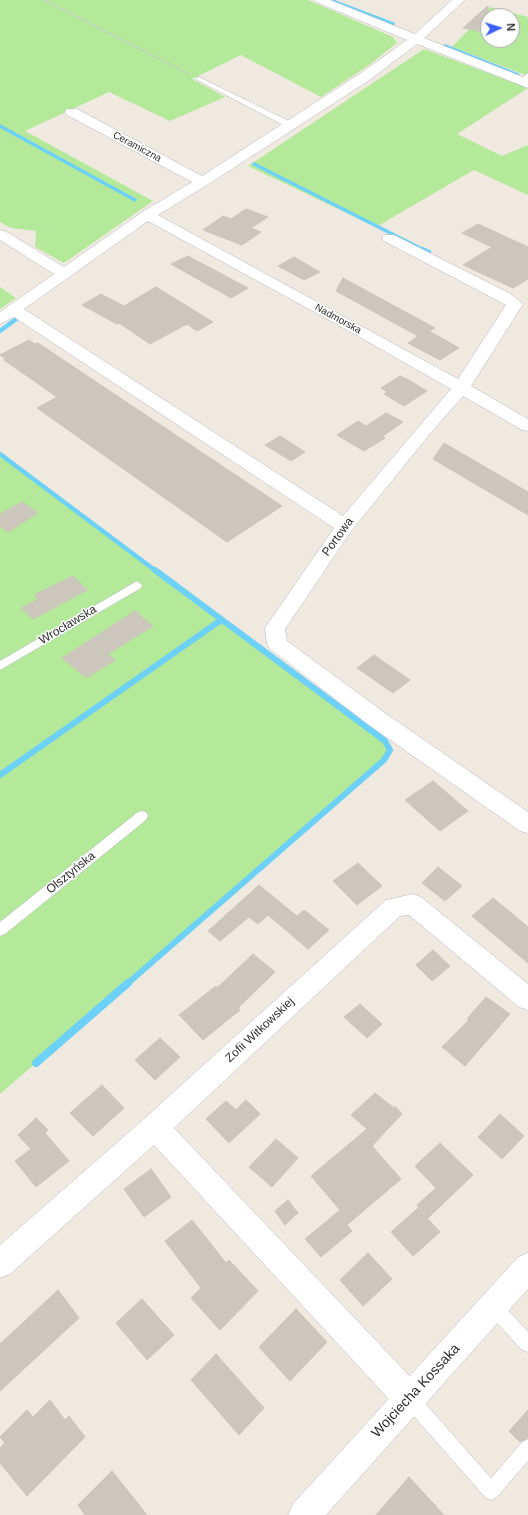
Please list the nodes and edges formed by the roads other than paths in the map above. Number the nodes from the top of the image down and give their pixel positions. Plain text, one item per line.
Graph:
1 (320, 0) edge
2 (459, 0) edge
3 (416, 39) junction
4 (199, 79) road end
5 (526, 80) edge
6 (72, 112) dead end
7 (290, 125) junction
8 (202, 182) junction
9 (147, 215) junction
10 (0, 234) edge
11 (389, 238) dead end
12 (63, 273) junction
13 (7, 314) edge
14 (461, 388) junction
15 (528, 426) edge
16 (345, 526) junction
17 (137, 585) dead end
18 (0, 666) edge
19 (142, 816) dead end
20 (528, 824) edge
21 (0, 930) edge
22 (528, 999) edge
23 (155, 1127) junction
24 (0, 1264) edge
25 (528, 1267) edge
26 (494, 1307) junction
27 (528, 1344) edge
28 (410, 1399) junction
29 (528, 1448) edge
30 (304, 1515) edge

1 - 3 street
2 - 3 street
3 - 5 street
3 - 7 street
4 - 7 lane
6 - 8 street, Ceramiczna
7 - 8 street
8 - 9 street
9 - 12 street
9 - 14 street, Nadmorska
10 - 12 street
11 - 14 street, Portowa
12 - 13 street
13 - 16 street
14 - 15 street, Nadmorska
14 - 16 street, Portowa
16 - 20 street, Portowa
17 - 18 lane, Wrocławska
19 - 21 lane, Olsztyńska
22 - 23 street, Zofii Witkowskiej
23 - 24 street, Zofii Witkowskiej
23 - 28 street
25 - 26 street, Wojciecha Kossaka
26 - 27 lane
26 - 28 street, Wojciecha Kossaka
28 - 29 lane
28 - 30 street, Wojciecha Kossaka

